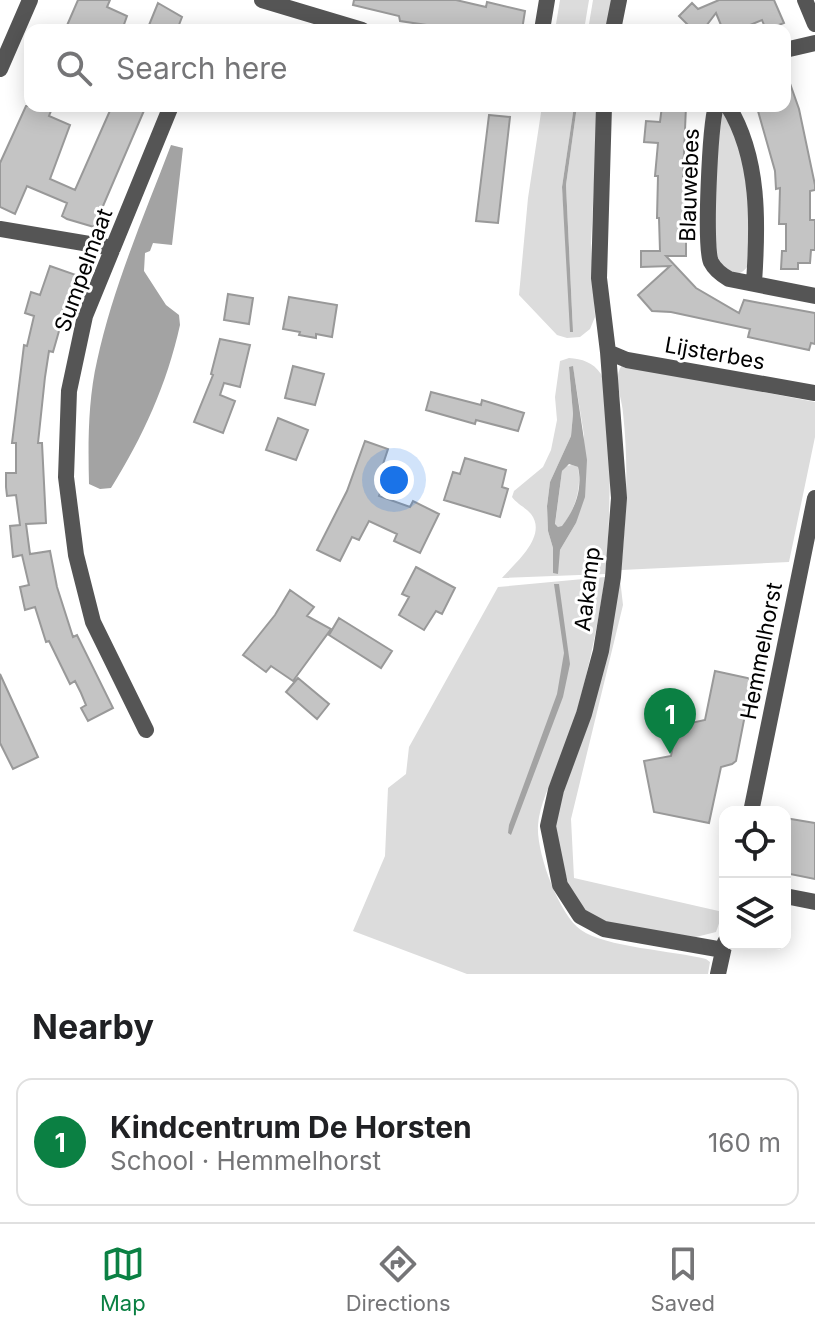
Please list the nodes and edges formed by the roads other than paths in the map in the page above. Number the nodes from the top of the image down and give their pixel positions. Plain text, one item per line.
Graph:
1 (30, 0) edge
2 (262, 0) edge
3 (547, 0) edge
4 (619, 0) edge
5 (805, 0) edge
6 (342, 24) edge
7 (543, 24) edge
8 (614, 24) edge
9 (815, 24) edge
10 (815, 43) edge
11 (791, 49) edge
12 (0, 69) edge
13 (169, 112) edge
14 (604, 112) edge
15 (715, 112) edge
16 (731, 112) edge
17 (0, 229) edge
18 (113, 248) junction
19 (754, 283) junction
20 (815, 296) edge
21 (608, 352) junction
22 (815, 393) edge
23 (815, 498) edge
24 (146, 730) dead end
25 (752, 806) edge
26 (791, 897) edge
27 (815, 902) edge
28 (719, 944) edge
29 (723, 950) edge
30 (718, 974) edge

1 - 12 street
2 - 6 street
3 - 7 street
4 - 8 street
5 - 9 street
10 - 11 street
13 - 18 street, Sumpelmaat
14 - 21 street, Aakamp
15 - 19 street, Blauwebes
16 - 19 street, Blauwebes
17 - 18 street
18 - 24 street, Sumpelmaat
19 - 20 street, Blauwebes
21 - 22 street, Lijsterbes
21 - 28 street, Aakamp
23 - 25 street, Hemmelhorst
26 - 27 street
29 - 30 street

